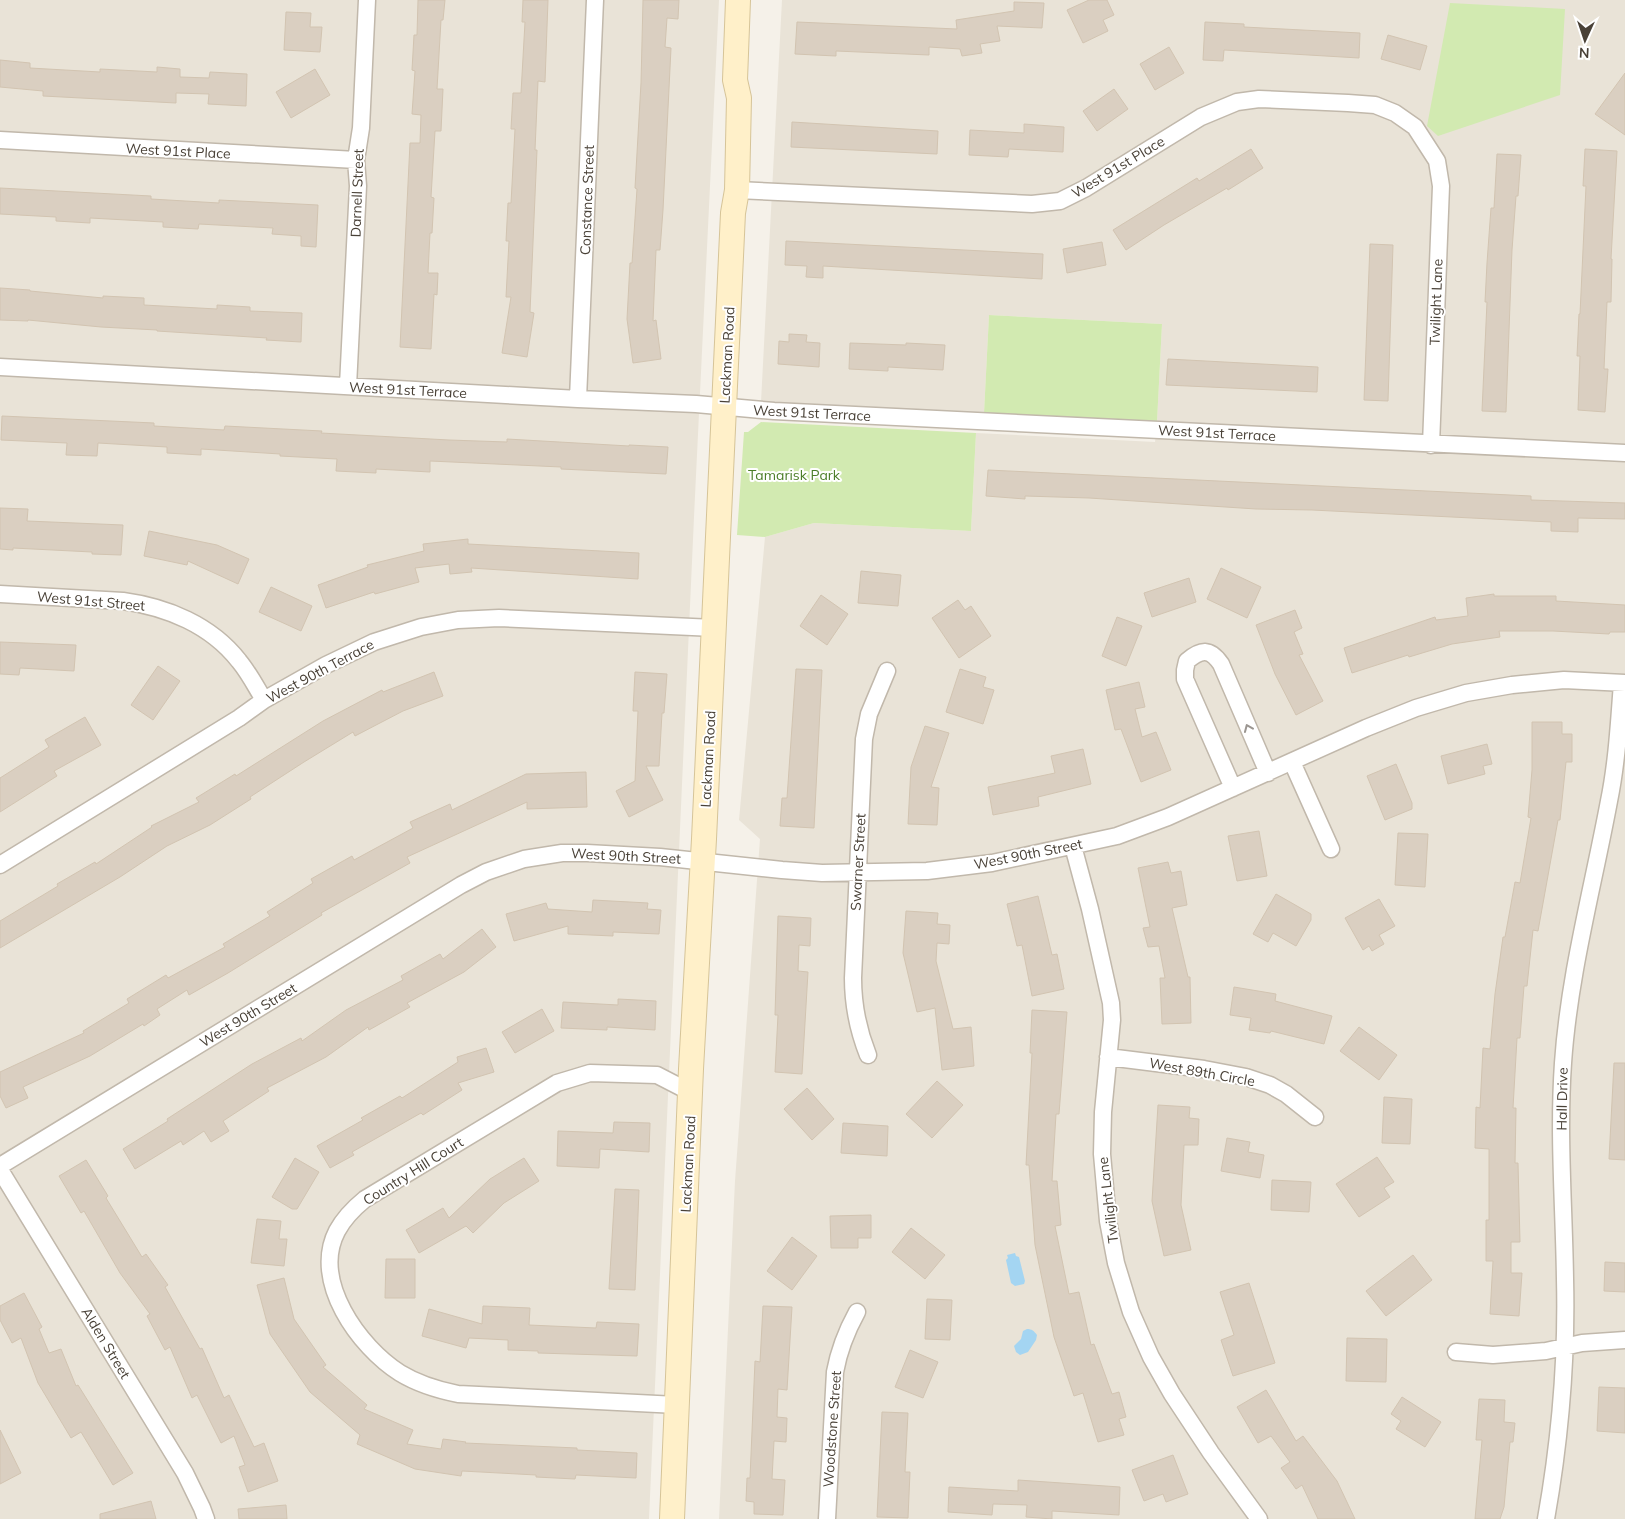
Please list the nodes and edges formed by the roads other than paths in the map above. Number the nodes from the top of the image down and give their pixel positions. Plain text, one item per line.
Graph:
1 (367, 0) edge
2 (595, 0) edge
3 (738, 0) edge
4 (0, 140) edge
5 (356, 160) junction
6 (1437, 161) joint
7 (737, 190) junction
8 (0, 367) edge
9 (348, 386) junction
10 (578, 399) junction
11 (724, 407) junction
12 (1431, 444) junction
13 (1625, 453) edge
14 (0, 594) edge
15 (714, 628) junction
16 (887, 672) dead end
17 (1623, 683) edge
18 (264, 700) junction
19 (1292, 762) junction
20 (1268, 773) junction
21 (1232, 788) junction
22 (1073, 846) junction
23 (1331, 849) dead end
24 (703, 861) junction
25 (0, 865) edge
26 (858, 874) junction
27 (868, 1055) dead end
28 (1108, 1057) junction
29 (690, 1092) junction
30 (1315, 1117) dead end
31 (0, 1168) edge
32 (857, 1312) dead end
33 (1625, 1340) edge
34 (1564, 1348) junction
35 (1456, 1352) dead end
36 (677, 1404) junction
37 (1253, 1518) edge
38 (206, 1519) edge
39 (672, 1519) edge
40 (827, 1519) edge
41 (1546, 1519) edge

1 - 5 street, Darnell Street
2 - 10 street, Constance Street
3 - 7 main road, Lackman Road
4 - 5 street, West 91st Place
5 - 9 street, Darnell Street
6 - 7 street, West 91st Place
6 - 12 street, Twilight Lane
7 - 11 main road, Lackman Road
8 - 9 street, West 91st Terrace
9 - 10 street, West 91st Terrace
10 - 11 street, West 91st Terrace
11 - 12 street, West 91st Terrace
11 - 15 main road, Lackman Road
12 - 13 street, West 91st Terrace
14 - 18 street, West 91st Street
15 - 18 street, West 90th Terrace
15 - 24 main road, Lackman Road
16 - 26 street, Swarner Street
17 - 19 street, West 90th Street
17 - 34 street, Hall Drive
18 - 25 street, West 90th Terrace
19 - 20 street, West 90th Street
19 - 23 street
20 - 21 street, West 90th Street
20 -> 21 street
21 - 22 street, West 90th Street
22 - 26 street, West 90th Street
22 - 28 street, Twilight Lane
24 - 26 street, West 90th Street
24 - 29 main road, Lackman Road
24 - 31 street, West 90th Street
26 - 27 street, Swarner Street
28 - 30 street, West 89th Circle
28 - 37 street, Twilight Lane
29 - 36 main road, Lackman Road
29 - 36 street, Country Hill Court
31 - 38 street, Alden Street
32 - 40 street, Woodstone Street
33 - 34 street
34 - 35 street
34 - 41 street, Hall Drive
36 - 39 main road, Lackman Road

